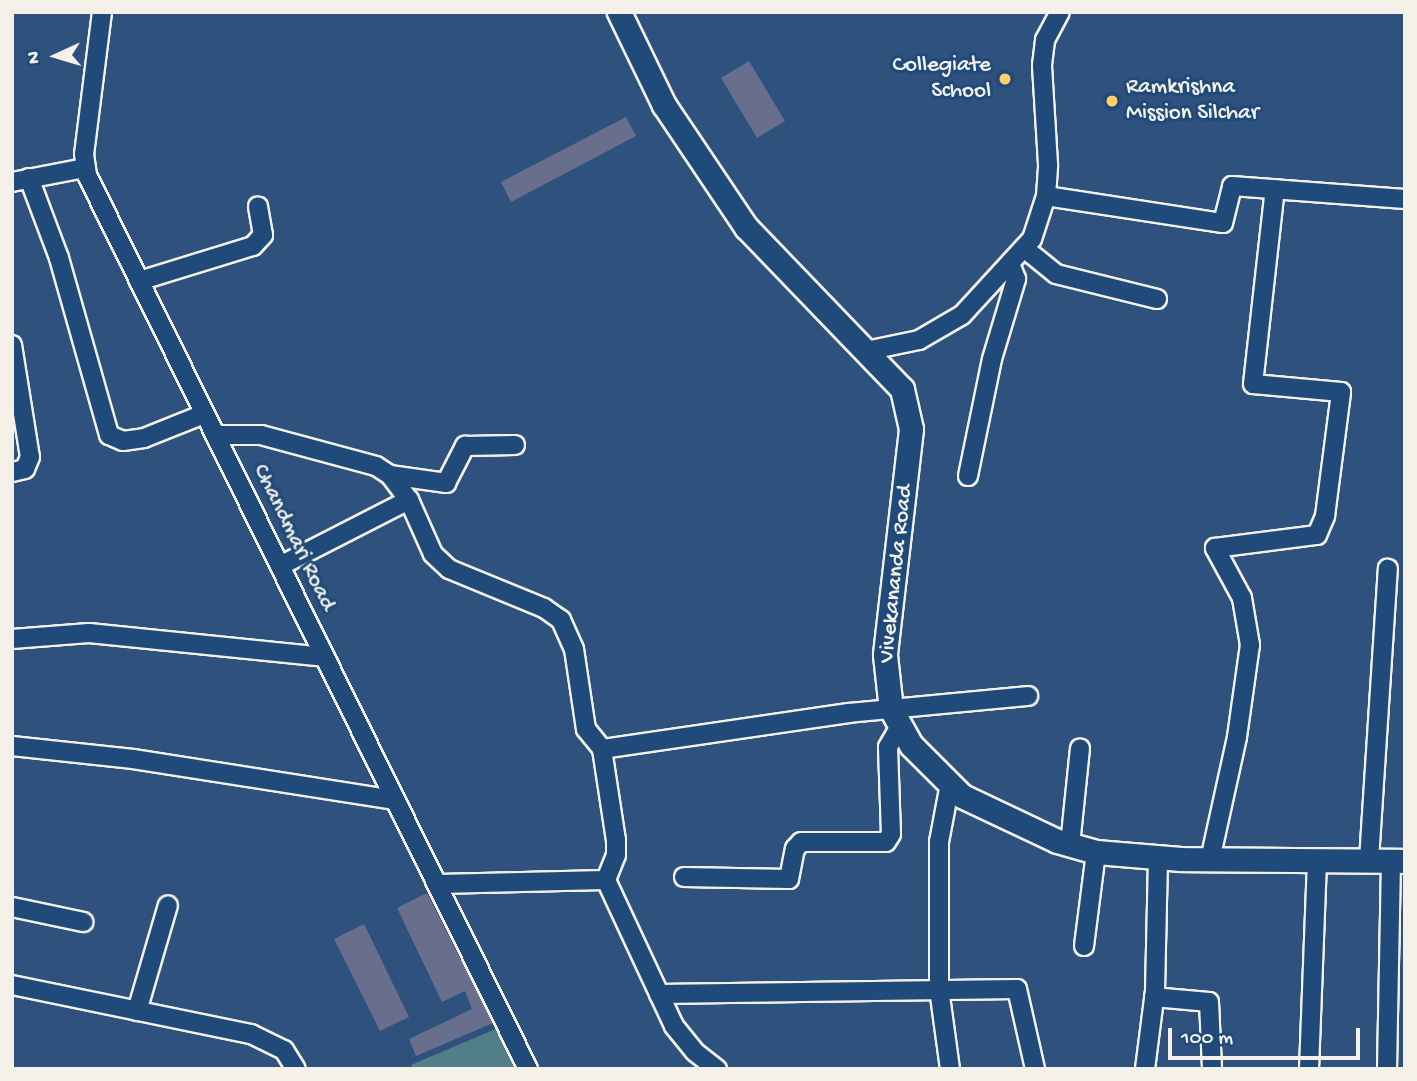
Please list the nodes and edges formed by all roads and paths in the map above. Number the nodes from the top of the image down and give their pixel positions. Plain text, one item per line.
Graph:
1 (102, 12) edge
2 (619, 12) edge
3 (1060, 12) edge
4 (85, 168) junction
5 (21, 180) edge
6 (1275, 189) junction
7 (1046, 196) junction
8 (1405, 199) edge
9 (258, 206) dead end
10 (1024, 248) junction
11 (1010, 263) junction
12 (139, 281) junction
13 (1157, 299) dead end
14 (12, 345) edge
15 (866, 351) junction
16 (204, 414) junction
17 (215, 435) junction
18 (515, 445) dead end
19 (12, 472) edge
20 (390, 475) junction
21 (968, 476) dead end
22 (409, 500) junction
23 (279, 566) junction
24 (1388, 569) dead end
25 (12, 639) edge
26 (324, 657) junction
27 (1028, 696) dead end
28 (896, 718) junction
29 (12, 746) edge
30 (1080, 748) dead end
31 (602, 749) junction
32 (950, 784) junction
33 (394, 800) junction
34 (1070, 845) junction
35 (1096, 852) junction
36 (1158, 856) junction
37 (1210, 860) junction
38 (1317, 860) junction
39 (1389, 860) edge
40 (684, 877) dead end
41 (606, 880) junction
42 (437, 884) junction
43 (168, 905) dead end
44 (12, 907) edge
45 (83, 922) dead end
46 (1084, 946) dead end
47 (12, 985) edge
48 (939, 989) junction
49 (659, 994) junction
50 (1154, 997) junction
51 (137, 1011) junction
52 (296, 1069) edge
53 (528, 1069) edge
54 (717, 1069) edge
55 (950, 1069) edge
56 (1035, 1069) edge
57 (1145, 1069) edge
58 (1212, 1069) edge
59 (1309, 1069) edge
60 (1387, 1069) edge

1 - 4 street
2 - 15 main road, Vivekananda Road
3 - 7 street
4 - 5 street
4 - 12 street, Chandmari Road
5 - 16 street
6 - 7 street
6 - 8 street
6 - 37 street
7 - 10 street
9 - 12 street
10 - 11 street
10 - 13 street
11 - 15 street
11 - 21 street
12 - 16 street, Chandmari Road
14 - 19 street
15 - 28 main road, Vivekananda Road
16 - 17 street, Chandmari Road
17 - 20 street
17 - 23 street, Chandmari Road
18 - 20 street
20 - 22 street
22 - 23 street
22 - 31 street
23 - 26 street, Chandmari Road
24 - 39 street
25 - 26 street
26 - 33 street, Chandmari Road
27 - 28 street
28 - 31 street
28 - 32 main road, Vivekananda Road
28 - 40 street
29 - 33 street
30 - 34 street
31 - 41 street
32 - 34 main road, Vivekananda Road
32 - 48 street
33 - 42 street, Chandmari Road
34 - 35 main road, Vivekananda Road
35 - 36 main road, Vivekananda Road
35 - 46 street
36 - 37 main road, Vivekananda Road
36 - 50 street
37 - 38 main road, Vivekananda Road
38 - 39 main road, Vivekananda Road
38 - 59 street
39 - 60 street
41 - 42 street
41 - 49 street
42 - 53 street, Chandmari Road
43 - 51 street
44 - 45 street
47 - 51 street
48 - 49 street
48 - 55 street
48 - 56 street
49 - 54 street
50 - 57 street
50 - 58 street
51 - 52 street

